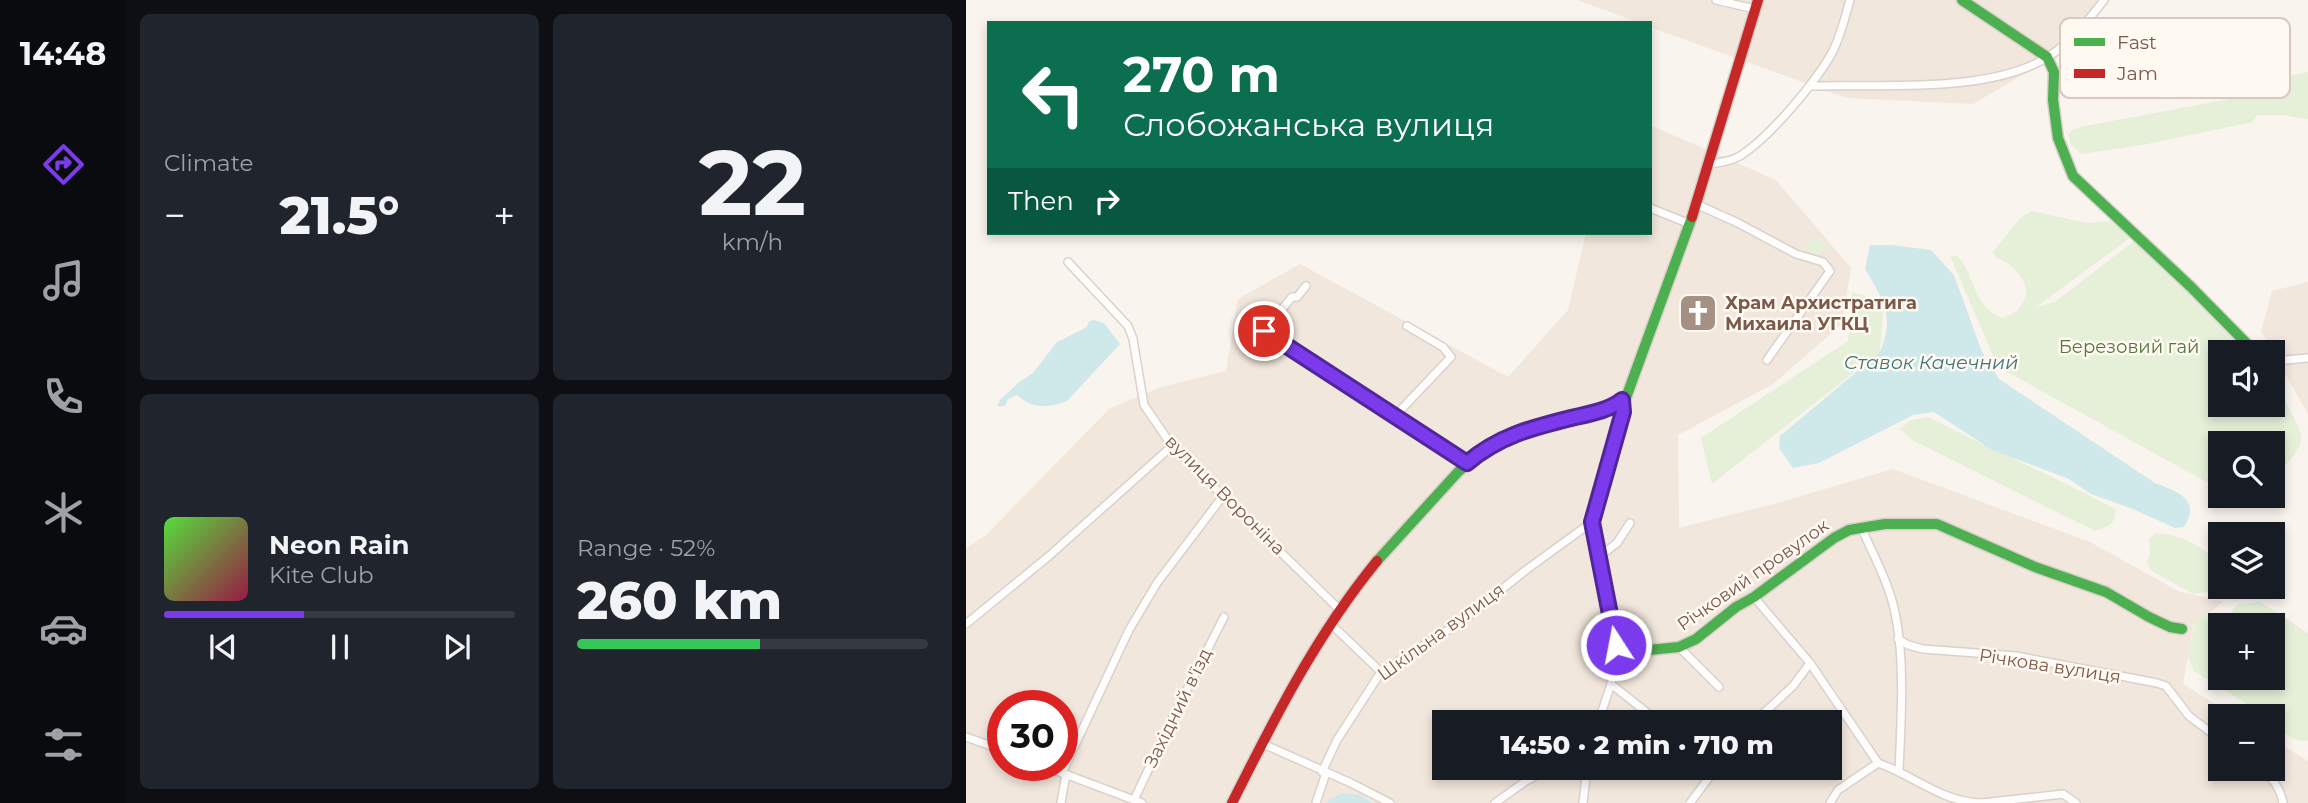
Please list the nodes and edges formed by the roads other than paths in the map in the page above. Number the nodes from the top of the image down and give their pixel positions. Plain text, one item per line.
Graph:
1 (1716, 0) edge
2 (1850, 0) edge
3 (1962, 0) edge
4 (2104, 0) edge
5 (1757, 5) edge
6 (2090, 18) edge
7 (2060, 46) edge
8 (2047, 57) junction
9 (1811, 86) junction
10 (1709, 164) junction
11 (1696, 204) junction
12 (1652, 209) edge
13 (1690, 224) junction
14 (1068, 262) dead end
15 (1306, 286) dead end
16 (1407, 326) dead end
17 (2243, 340) edge
18 (2308, 358) edge
19 (1767, 360) dead end
20 (2285, 360) edge
21 (1622, 400) junction
22 (1395, 416) junction
23 (1172, 446) junction
24 (1467, 463) junction
25 (1223, 496) junction
26 (1592, 522) junction
27 (1630, 523) dead end
28 (1861, 527) junction
29 (1599, 557) junction
30 (1754, 597) junction
31 (1341, 611) junction
32 (1224, 617) dead end
33 (966, 624) edge
34 (1332, 625) junction
35 (2182, 629) dead end
36 (1898, 639) junction
37 (1616, 645) junction
38 (1679, 648) junction
39 (1810, 663) junction
40 (1381, 672) junction
41 (1611, 684) junction
42 (1719, 687) dead end
43 (1602, 710) edge
44 (1644, 710) edge
45 (1767, 710) edge
46 (2208, 730) edge
47 (966, 737) edge
48 (1078, 742) edge
49 (1261, 743) junction
50 (987, 744) edge
51 (1878, 763) junction
52 (1899, 771) junction
53 (1324, 772) junction
54 (1078, 778) edge
55 (1526, 780) edge
56 (1586, 780) edge
57 (1707, 780) edge
58 (1063, 781) edge
59 (2274, 781) edge
60 (1134, 800) junction
61 (1061, 803) edge
62 (1142, 803) edge
63 (1232, 803) edge
64 (1316, 803) edge
65 (1390, 803) edge
66 (1495, 803) edge
67 (1583, 803) edge
68 (1690, 803) edge
69 (1830, 803) edge
70 (1981, 803) edge
71 (2076, 803) edge
72 (2283, 803) edge

1 - 5 street
2 - 9 street
3 - 8 street
4 - 6 street
5 - 10 street
7 - 8 street
8 - 9 street
8 - 17 street
9 - 10 street
10 - 11 street
11 - 13 street
11 - 19 street
12 - 13 street
13 - 21 street
14 - 23 street, вулиця Вороніна
15 - 22 street
16 - 22 street
18 - 20 street
21 - 24 street
21 - 26 street
22 - 24 street
23 - 25 street, вулиця Вороніна
23 - 33 street
24 - 31 street
25 - 31 street, вулиця Вороніна
25 - 48 street
26 - 29 street
26 - 40 street, Шкільна вулиця
27 - 29 street
28 - 30 street, Річковий провулок
28 - 35 street, Річковий провулок
28 - 36 street
29 - 37 street
30 - 38 street, Річковий провулок
30 - 39 street
31 - 34 street
32 - 60 street, Західний в'їзд
34 - 40 street
34 - 49 street
36 - 46 street, Річкова вулиця
36 - 52 street
37 - 38 street, Річковий провулок
37 - 41 street
38 - 42 street
39 - 45 street
39 - 51 street
40 - 53 street, Шкільна вулиця
41 - 43 street
41 - 44 street
47 - 50 street
49 - 53 street
49 - 63 street
51 - 52 street
51 - 69 street
52 - 70 street
53 - 64 street, Шкільна вулиця
53 - 65 street
54 - 60 street
55 - 66 street
56 - 67 street
57 - 68 street
58 - 61 street
59 - 72 street
60 - 62 street
70 - 71 street

